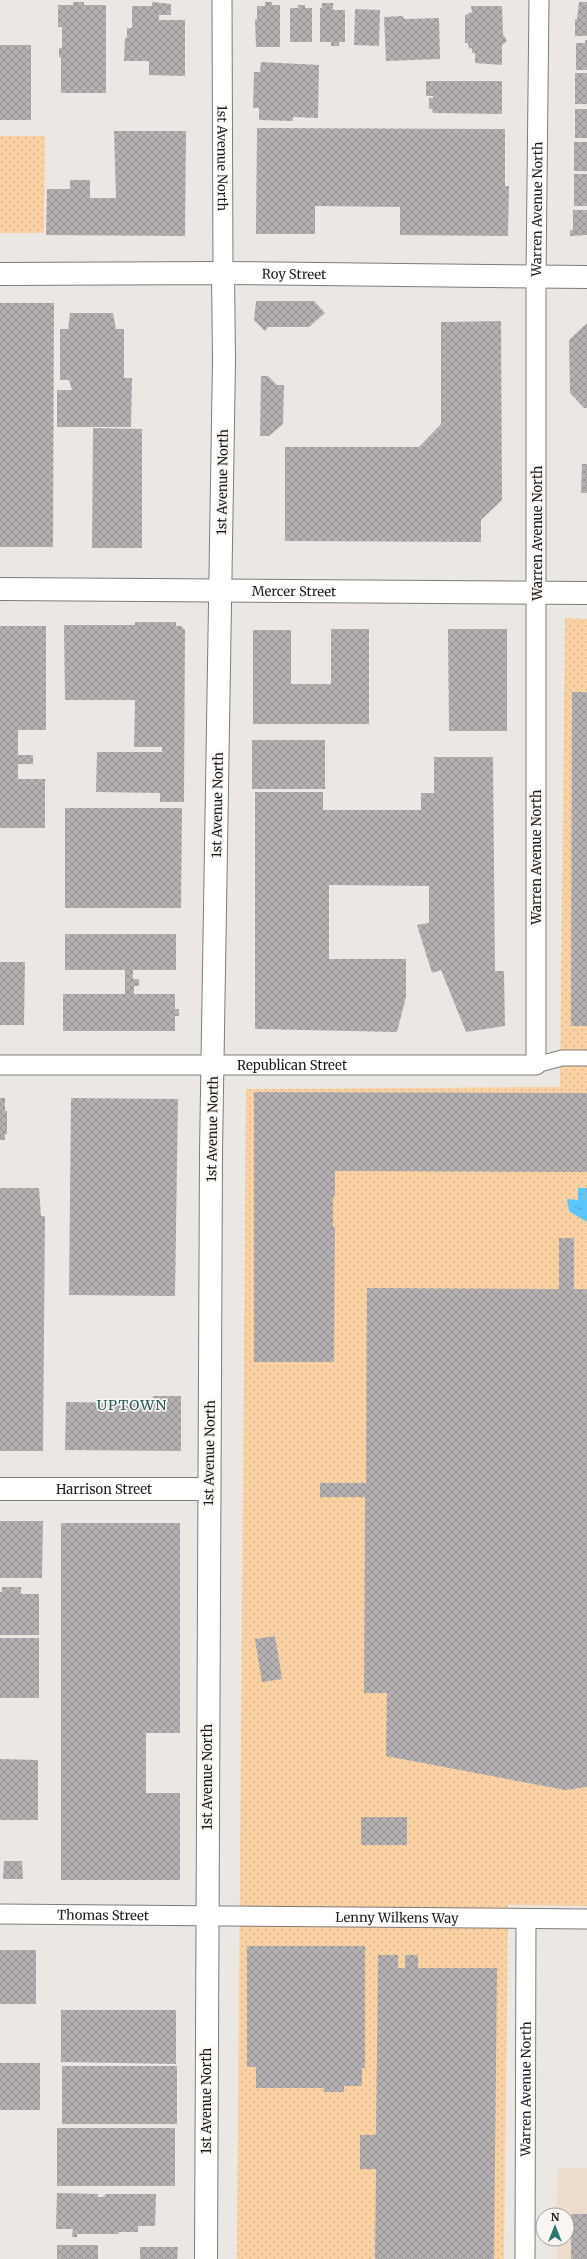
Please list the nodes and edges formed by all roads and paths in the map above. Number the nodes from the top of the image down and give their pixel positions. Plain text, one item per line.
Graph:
1 (222, 0) edge
2 (539, 0) edge
3 (223, 273) junction
4 (0, 274) edge
5 (536, 276) junction
6 (587, 277) edge
7 (0, 589) edge
8 (219, 590) junction
9 (537, 593) junction
10 (587, 593) edge
11 (587, 1058) edge
12 (0, 1065) edge
13 (213, 1065) junction
14 (536, 1065) junction
15 (0, 1489) edge
16 (208, 1489) junction
17 (0, 1914) edge
18 (207, 1916) junction
19 (526, 1919) junction
20 (587, 1919) edge
21 (206, 2259) edge
22 (525, 2259) edge

1 - 3 street, 1st Avenue North
2 - 5 street, Warren Avenue North
3 - 4 main road, Roy Street
3 - 5 main road, Roy Street
3 - 8 main road, 1st Avenue North
5 - 6 main road, Roy Street
5 - 9 street, Warren Avenue North
7 - 8 main road, Mercer Street
8 - 9 main road, Mercer Street
8 - 13 main road, 1st Avenue North
9 - 10 main road, Mercer Street
9 - 14 street, Warren Avenue North
11 - 14 street
12 - 13 street, Republican Street
13 - 14 street, Republican Street
13 - 16 main road, 1st Avenue North
15 - 16 main road, Harrison Street
16 - 18 main road, 1st Avenue North
17 - 18 street, Thomas Street
18 - 19 street, Lenny Wilkens Way
18 - 21 main road, 1st Avenue North
19 - 20 street, Lenny Wilkens Way
19 - 22 street, Warren Avenue North

